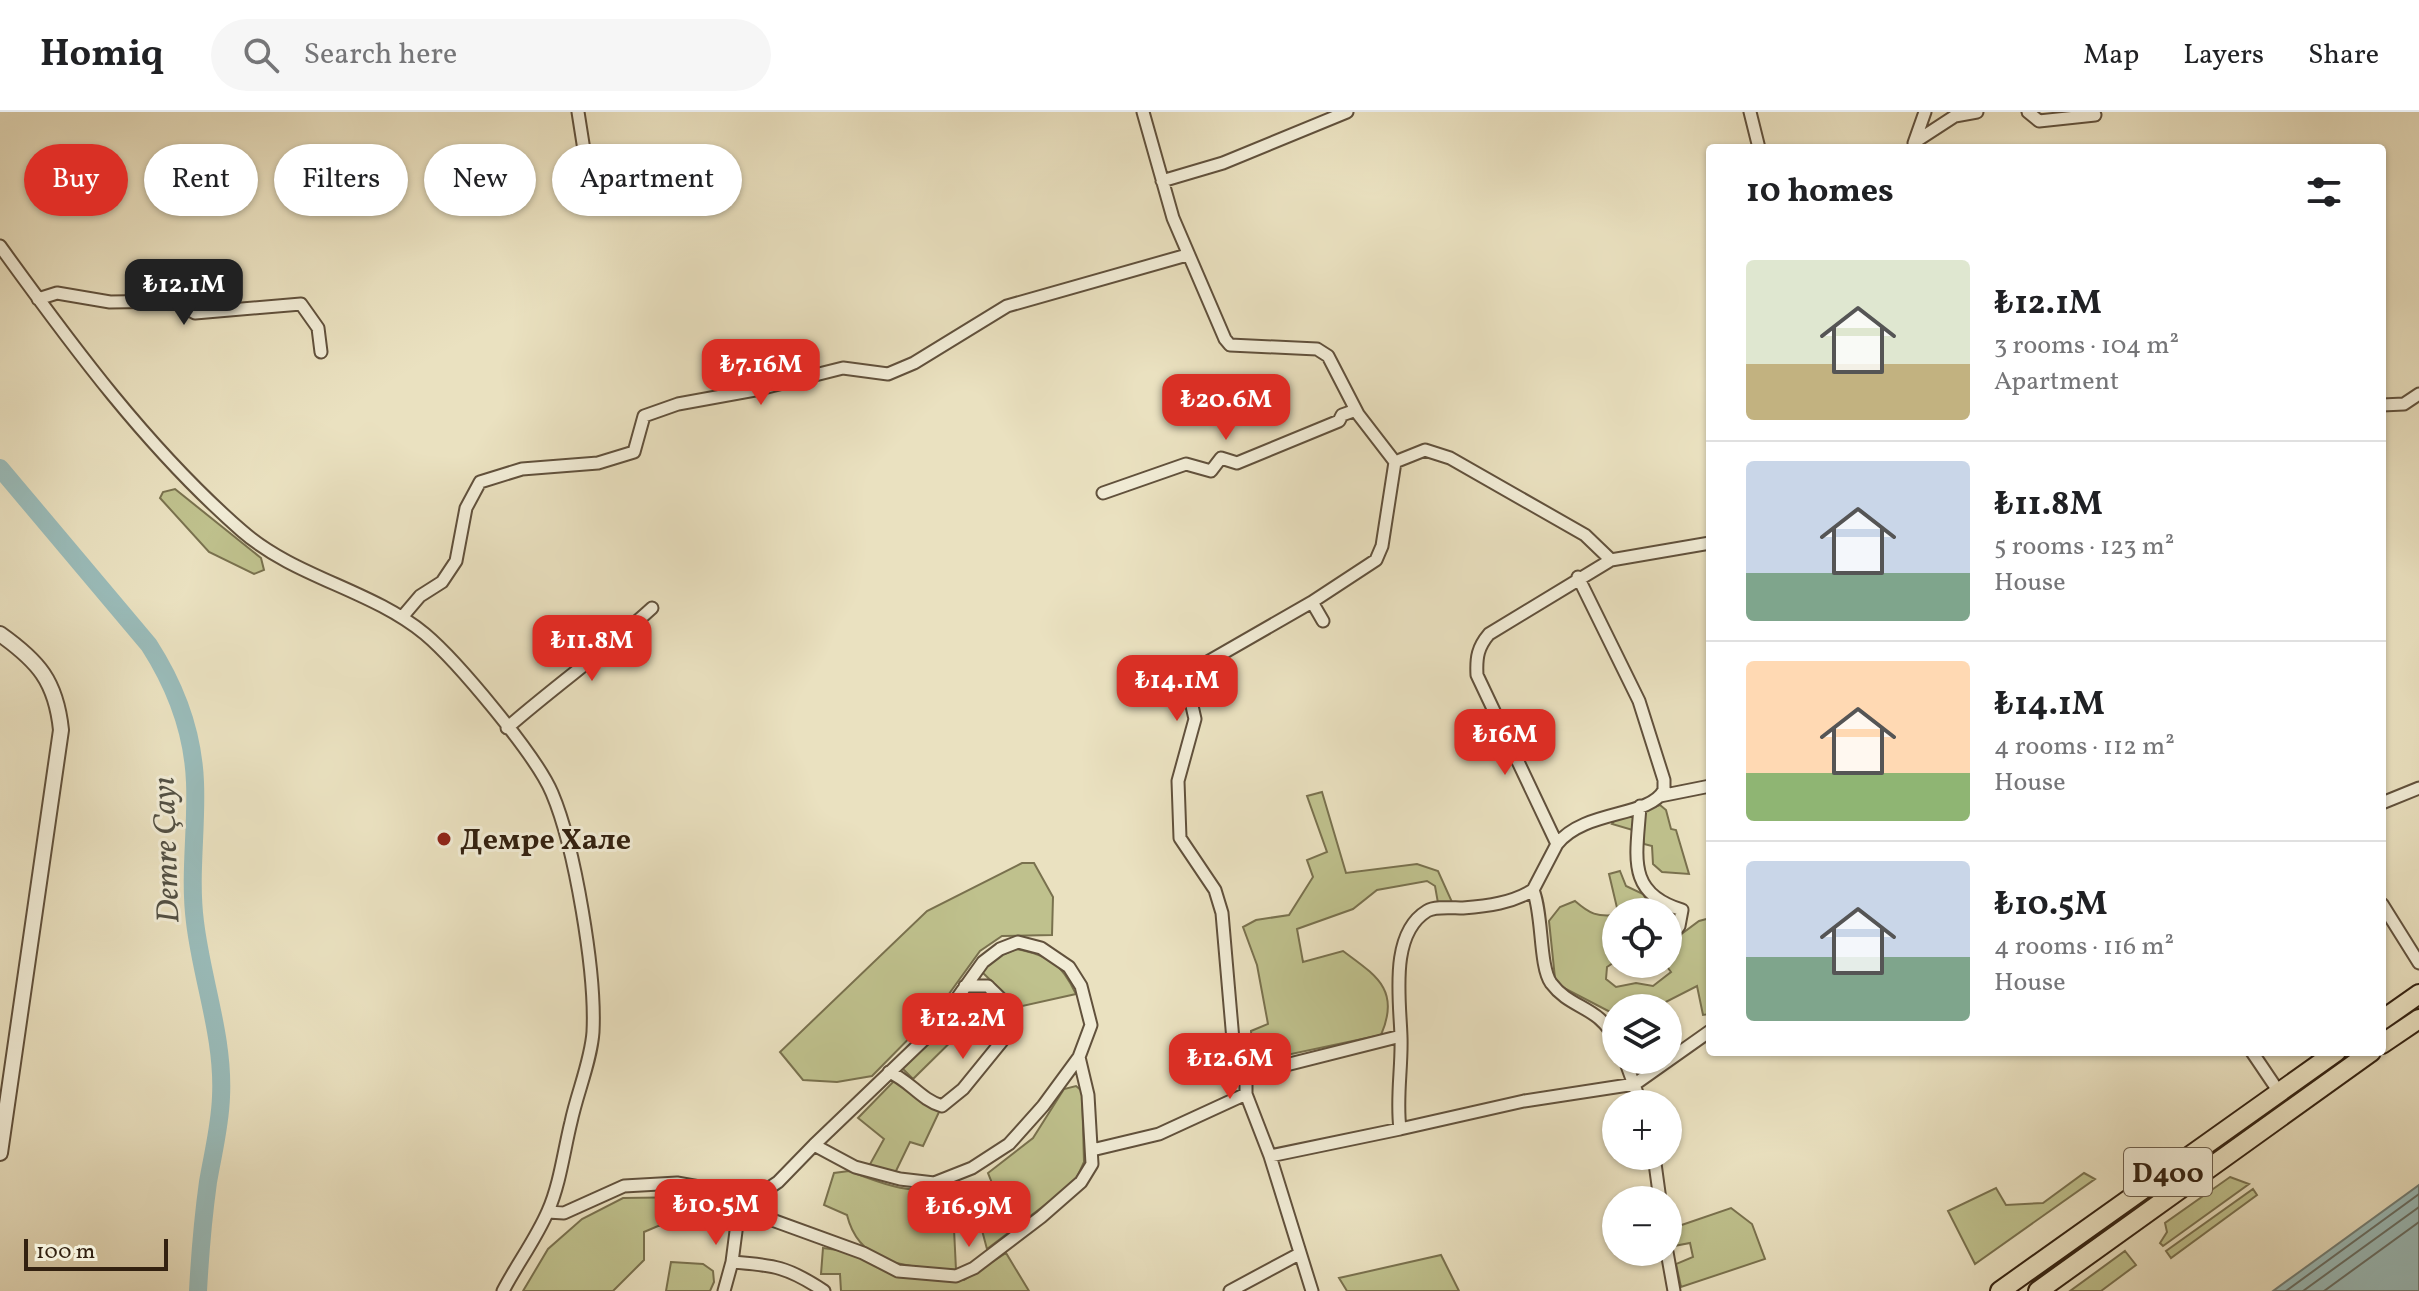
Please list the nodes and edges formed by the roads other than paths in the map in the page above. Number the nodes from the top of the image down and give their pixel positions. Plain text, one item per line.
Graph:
1 (578, 112) edge
2 (1143, 112) edge
3 (1347, 112) edge
4 (1750, 112) edge
5 (1925, 112) edge
6 (1977, 112) edge
7 (2028, 112) edge
8 (2095, 115) dead end
9 (583, 144) edge
10 (1758, 144) edge
11 (1918, 144) edge
12 (1162, 181) junction
13 (0, 246) edge
14 (1187, 255) junction
15 (38, 299) junction
16 (321, 352) dead end
17 (2419, 394) edge
18 (2386, 405) edge
19 (1356, 410) junction
20 (1395, 462) junction
21 (1103, 493) dead end
22 (1706, 546) edge
23 (1611, 560) junction
24 (1578, 577) junction
25 (1312, 602) junction
26 (652, 608) dead end
27 (403, 616) junction
28 (1323, 621) dead end
29 (0, 634) edge
30 (507, 728) junction
31 (1706, 787) edge
32 (2419, 788) edge
33 (1660, 796) junction
34 (2386, 801) edge
35 (1640, 806) junction
36 (1557, 844) junction
37 (1533, 890) junction
38 (1654, 898) edge
39 (2386, 910) edge
40 (2419, 963) edge
41 (965, 986) junction
42 (2419, 994) edge
43 (2386, 1017) edge
44 (2419, 1019) edge
45 (1602, 1021) edge
46 (1706, 1034) edge
47 (1401, 1036) junction
48 (2386, 1041) edge
49 (2255, 1056) edge
50 (2330, 1056) edge
51 (2365, 1056) edge
52 (1079, 1057) junction
53 (889, 1072) junction
54 (1631, 1074) edge
55 (1246, 1075) junction
56 (1635, 1084) junction
57 (1637, 1090) edge
58 (2279, 1092) junction
59 (1246, 1094) junction
60 (1400, 1129) junction
61 (814, 1145) junction
62 (1092, 1150) junction
63 (0, 1153) edge
64 (1270, 1156) junction
65 (739, 1208) junction
66 (548, 1212) junction
67 (1299, 1254) junction
68 (732, 1262) junction
69 (1670, 1266) edge
70 (503, 1291) edge
71 (724, 1291) edge
72 (824, 1291) edge
73 (1230, 1291) edge
74 (1312, 1291) edge
75 (1674, 1291) edge
76 (2000, 1291) edge
77 (2038, 1291) edge

1 - 9 street
2 - 12 street
3 - 12 street
4 - 10 street
5 - 11 street
6 - 11 street
7 - 8 street
12 - 14 street
13 - 15 street
14 - 19 street
14 - 27 street
15 - 16 street
15 - 27 street
17 - 18 street
19 - 20 street
19 - 21 street
20 - 23 street
20 - 25 street
22 - 23 street
23 - 24 street
24 - 33 street
24 - 36 street
25 - 28 street
25 - 55 street
26 - 30 street
27 - 30 street
29 - 63 street
30 - 66 street
31 - 33 street
32 - 34 street
33 - 35 street
35 - 36 street
35 - 38 street
36 - 37 street
37 - 45 street
37 - 47 street
39 - 40 street
41 - 52 street
41 - 53 street
41 - 53 street
42 - 43 highway
44 - 48 highway
46 - 56 street
47 - 55 street
47 - 60 street
49 - 58 street
50 - 58 highway, D400
51 - 77 highway, D400
52 - 61 street
52 - 62 street
53 - 61 street
54 - 56 street
55 - 59 street
56 - 57 street
56 - 60 street
58 - 76 highway, D400
59 - 62 street
59 - 64 street
60 - 64 street
61 - 65 street
62 - 65 street
64 - 67 street
65 - 66 street
65 - 68 street
66 - 70 street
67 - 73 street
67 - 74 street
68 - 71 street
68 - 72 street
69 - 75 street

